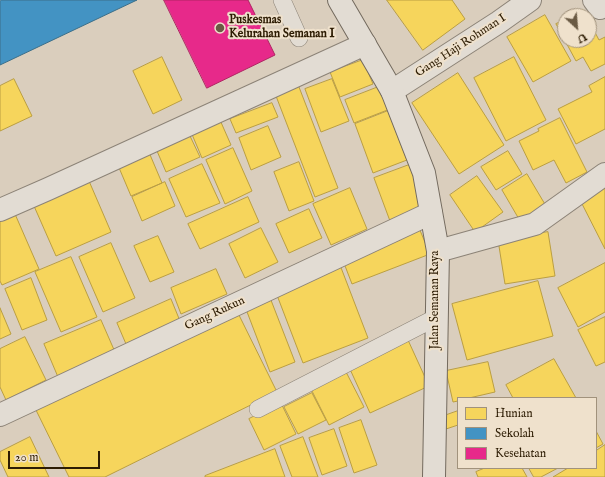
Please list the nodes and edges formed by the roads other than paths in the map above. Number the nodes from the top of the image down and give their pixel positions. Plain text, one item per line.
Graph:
1 (282, 0) edge
2 (339, 0) edge
3 (530, 0) edge
4 (299, 38) dead end
5 (365, 44) junction
6 (392, 90) junction
7 (605, 174) edge
8 (0, 210) edge
9 (431, 213) junction
10 (438, 251) junction
11 (437, 317) junction
12 (258, 409) dead end
13 (0, 415) edge
14 (434, 477) edge

1 - 4 lane
2 - 5 street, Jalan Semanan Raya
3 - 6 street, Gang Haji Rohman I
5 - 6 street, Jalan Semanan Raya
5 - 8 street
6 - 9 street, Jalan Semanan Raya
7 - 10 street
9 - 10 street, Jalan Semanan Raya
9 - 13 street, Gang Rukun
10 - 11 street, Jalan Semanan Raya
11 - 12 lane
11 - 14 street, Jalan Semanan Raya

